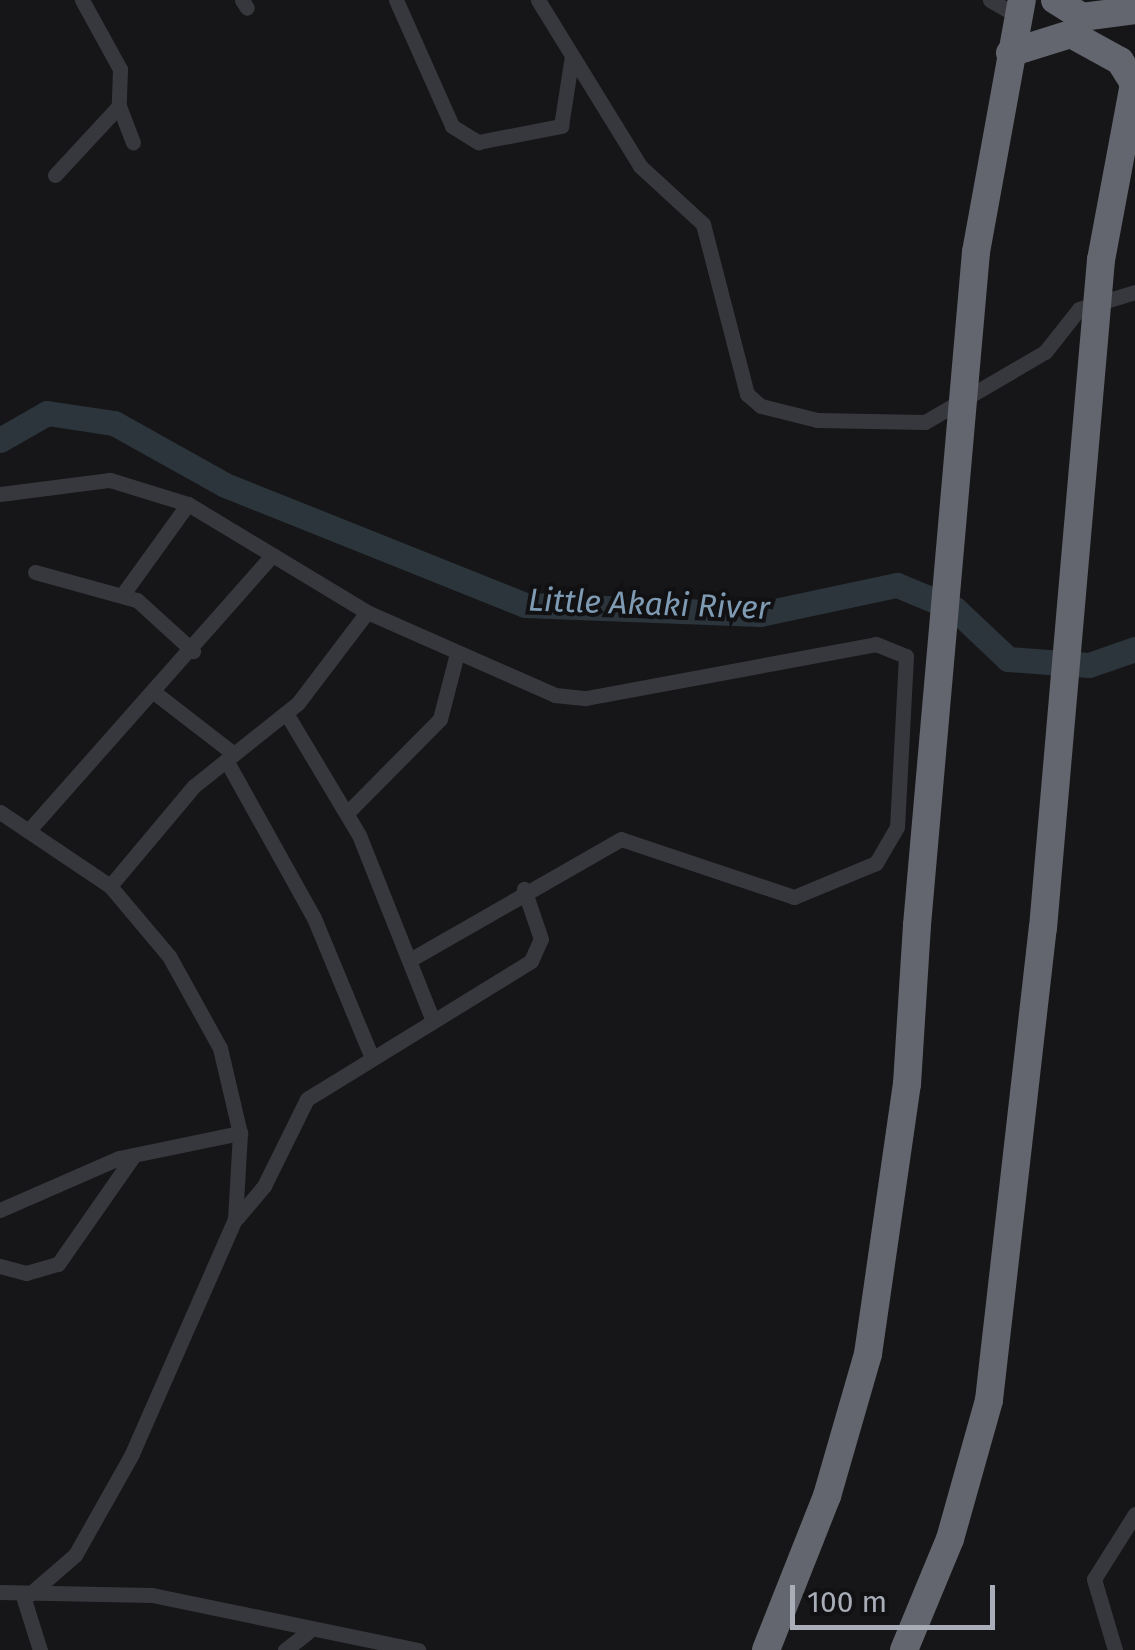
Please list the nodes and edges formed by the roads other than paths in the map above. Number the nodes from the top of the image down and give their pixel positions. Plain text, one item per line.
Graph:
1 (82, 0) edge
2 (396, 0) edge
3 (538, 0) edge
4 (990, 0) edge
5 (1055, 0) edge
6 (1020, 8) edge
7 (1135, 10) edge
8 (1010, 54) junction
9 (572, 56) junction
10 (1133, 100) edge
11 (119, 106) junction
12 (133, 142) dead end
13 (56, 175) dead end
14 (1135, 292) edge
15 (0, 494) edge
16 (188, 504) junction
17 (272, 555) junction
18 (36, 572) dead end
19 (123, 594) junction
20 (367, 612) junction
21 (193, 651) junction
22 (456, 657) junction
23 (155, 693) junction
24 (286, 712) junction
25 (230, 757) junction
26 (0, 812) edge
27 (347, 813) junction
28 (30, 829) junction
29 (110, 886) junction
30 (524, 889) junction
31 (410, 960) junction
32 (434, 1021) junction
33 (372, 1058) junction
34 (240, 1133) junction
35 (134, 1155) junction
36 (0, 1210) edge
37 (236, 1219) junction
38 (0, 1266) edge
39 (1135, 1514) edge
40 (0, 1592) edge
41 (26, 1594) junction
42 (308, 1632) junction
43 (383, 1647) edge
44 (40, 1650) edge
45 (285, 1650) edge
46 (418, 1650) edge
47 (766, 1650) edge
48 (904, 1650) edge
49 (1116, 1650) edge

1 - 11 street
2 - 9 street
3 - 9 street
4 - 6 street
5 - 7 highway
6 - 8 highway
8 - 10 highway
8 - 47 highway, bridge
9 - 14 street
10 - 48 highway, bridge
11 - 12 street
11 - 13 street
15 - 16 street
16 - 17 street
16 - 19 street
17 - 20 street
17 - 21 street
18 - 19 street
19 - 21 street
20 - 22 street
20 - 24 street
21 - 23 street
22 - 27 street
22 - 30 street
23 - 25 street
23 - 28 street
24 - 25 street
24 - 27 street
25 - 29 street
25 - 33 street
26 - 28 street
27 - 31 street
28 - 29 street
29 - 34 street
30 - 31 street
30 - 32 street
31 - 32 street
32 - 33 street
33 - 37 street
34 - 35 street
34 - 37 street
35 - 36 street
35 - 38 street
37 - 41 street
39 - 49 street
40 - 41 street
41 - 42 street
41 - 44 street
42 - 43 street
42 - 45 street
43 - 46 street

